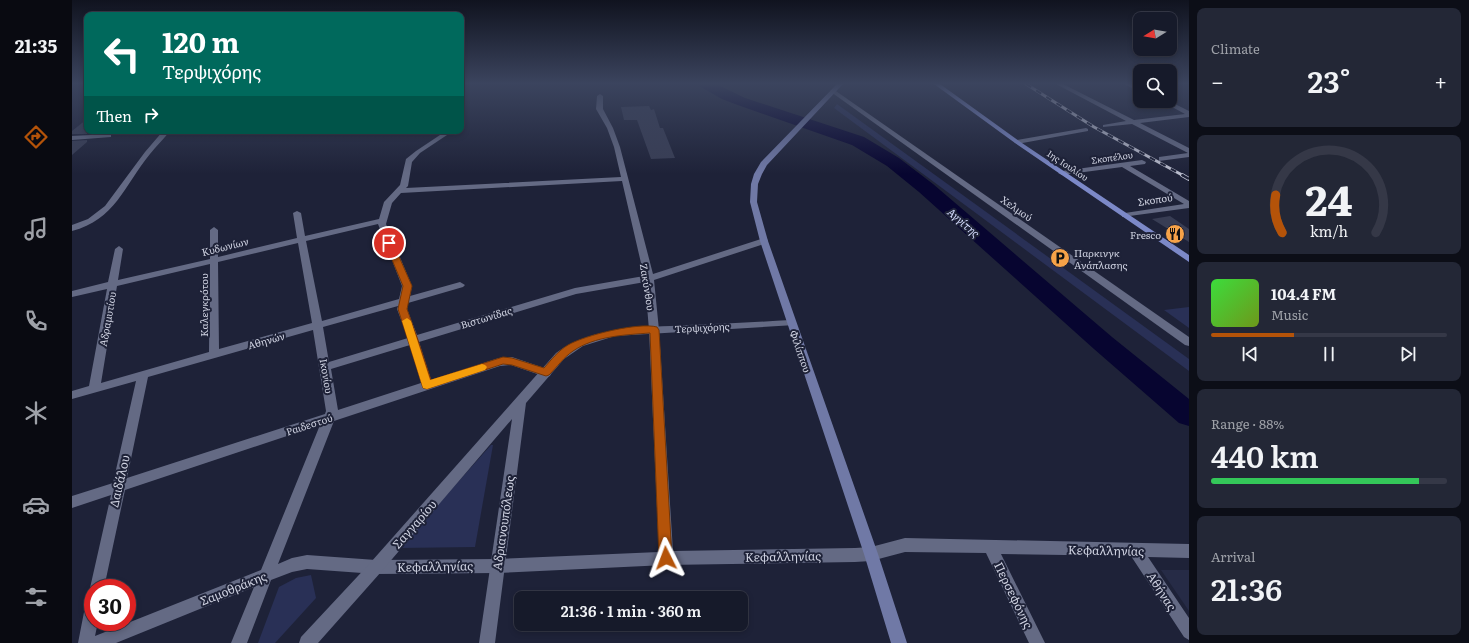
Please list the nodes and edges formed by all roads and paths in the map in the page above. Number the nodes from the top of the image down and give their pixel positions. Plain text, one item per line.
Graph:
1 (601, 114) edge
2 (811, 114) edge
3 (866, 114) edge
4 (979, 114) edge
5 (1117, 114) edge
6 (1189, 114) edge
7 (1132, 122) junction
8 (1105, 126) dead end
9 (1086, 130) dead end
10 (164, 134) edge
11 (445, 134) edge
12 (109, 136) dead end
13 (72, 138) edge
14 (1018, 142) junction
15 (1189, 151) edge
16 (1189, 155) edge
17 (1162, 159) dead end
18 (1142, 162) dead end
19 (1124, 165) junction
20 (1062, 173) junction
21 (624, 179) junction
22 (401, 191) junction
23 (1189, 205) edge
24 (297, 214) dead end
25 (1125, 215) junction
26 (384, 220) junction
27 (72, 228) edge
28 (214, 230) dead end
29 (302, 239) junction
30 (764, 241) junction
31 (119, 249) dead end
32 (1189, 259) edge
33 (214, 260) junction
34 (649, 278) junction
35 (113, 284) junction
36 (460, 285) dead end
37 (72, 294) edge
38 (404, 301) junction
39 (791, 323) junction
40 (318, 325) junction
41 (654, 330) junction
42 (414, 340) junction
43 (1189, 342) edge
44 (214, 355) junction
45 (326, 367) junction
46 (546, 373) junction
47 (143, 375) junction
48 (427, 385) junction
49 (94, 389) junction
50 (72, 396) edge
51 (520, 403) junction
52 (331, 417) junction
53 (118, 487) junction
54 (72, 502) edge
55 (991, 548) junction
56 (1136, 551) junction
57 (1189, 551) edge
58 (870, 554) junction
59 (666, 558) junction
60 (497, 566) junction
61 (376, 567) junction
62 (265, 576) junction
63 (99, 579) edge
64 (88, 631) edge
65 (1189, 632) edge
66 (86, 643) edge
67 (96, 643) edge
68 (239, 643) edge
69 (307, 643) edge
70 (487, 643) edge
71 (900, 643) edge
72 (1037, 643) edge

1 - 21 street, Ζακύνθου
2 - 30 main road, Φιλίππου
3 - 43 street, Χελμού
4 - 14 main road, 1ης Ιουλίου
5 - 7 street
6 - 7 street
7 - 8 street
7 - 15 street
9 - 14 street
10 - 27 street
11 - 22 street
12 - 13 street
14 - 20 main road, 1ης Ιουλίου
16 - 17 street
18 - 19 street, Σκοπέλου
19 - 20 street, Σκοπέλου
19 - 23 street
20 - 25 main road, 1ης Ιουλίου
21 - 22 street
21 - 34 street, Ζακύνθου
22 - 26 street
23 - 25 street, Σκοπού
24 - 29 street, Ικονίου
25 - 32 main road, 1ης Ιουλίου
26 - 29 street, Κυδωνίων
26 - 38 street
28 - 33 street, Καλεγκρότου
29 - 33 street, Κυδωνίων
29 - 40 street, Ικονίου
30 - 34 street, Βιστωνίδας
30 - 39 main road, Φιλίππου
31 - 35 street, Αδραμυτίου
33 - 35 street, Κυδωνίων
33 - 44 street, Καλεγκρότου
34 - 41 street, Ζακύνθου
34 - 42 street, Βιστωνίδας
35 - 37 street, Κυδωνίων
35 - 49 street, Αδραμυτίου
36 - 38 street, Αθηνών
38 - 40 street, Αθηνών
38 - 42 street
39 - 41 street, Τερψιχόρης
39 - 58 main road, Φιλίππου
40 - 44 street, Αθηνών
40 - 45 street, Ικονίου
41 - 46 street, Τερψιχόρης
41 - 59 street, Ζακύνθου
42 - 45 street, Βιστωνίδας
42 - 48 street
44 - 47 street, Αθηνών
45 - 52 street, Ικονίου
46 - 48 street, Ραιδεστού
46 - 51 street, Τερψιχόρης
47 - 49 street, Αθηνών
47 - 53 street, Δαιδάλου
48 - 52 street, Ραιδεστού
49 - 50 street, Αθηνών
51 - 60 street, Αδριανουπόλεως
51 - 61 street, Σαγγαρίου
52 - 53 street, Ραιδεστού
52 - 62 street, Ικονίου
53 - 54 street, Ραιδεστού
53 - 63 street, Δαιδάλου
55 - 56 street, Κεφαλληνίας
55 - 58 street, Κεφαλληνίας
55 - 72 street, Περσεφόνης
56 - 57 street, Κεφαλληνίας
56 - 65 street, Αθήνας
58 - 59 street, Κεφαλληνίας
58 - 71 main road, Φιλίππου
59 - 60 street, Κεφαλληνίας
60 - 61 street, Κεφαλληνίας
60 - 70 street, Αδριανουπόλεως
61 - 62 street, Σαμοθράκης
61 - 69 street, Σαγγαρίου
62 - 67 street, Σαμοθράκης
62 - 68 street, Ικονίου
64 - 66 street

